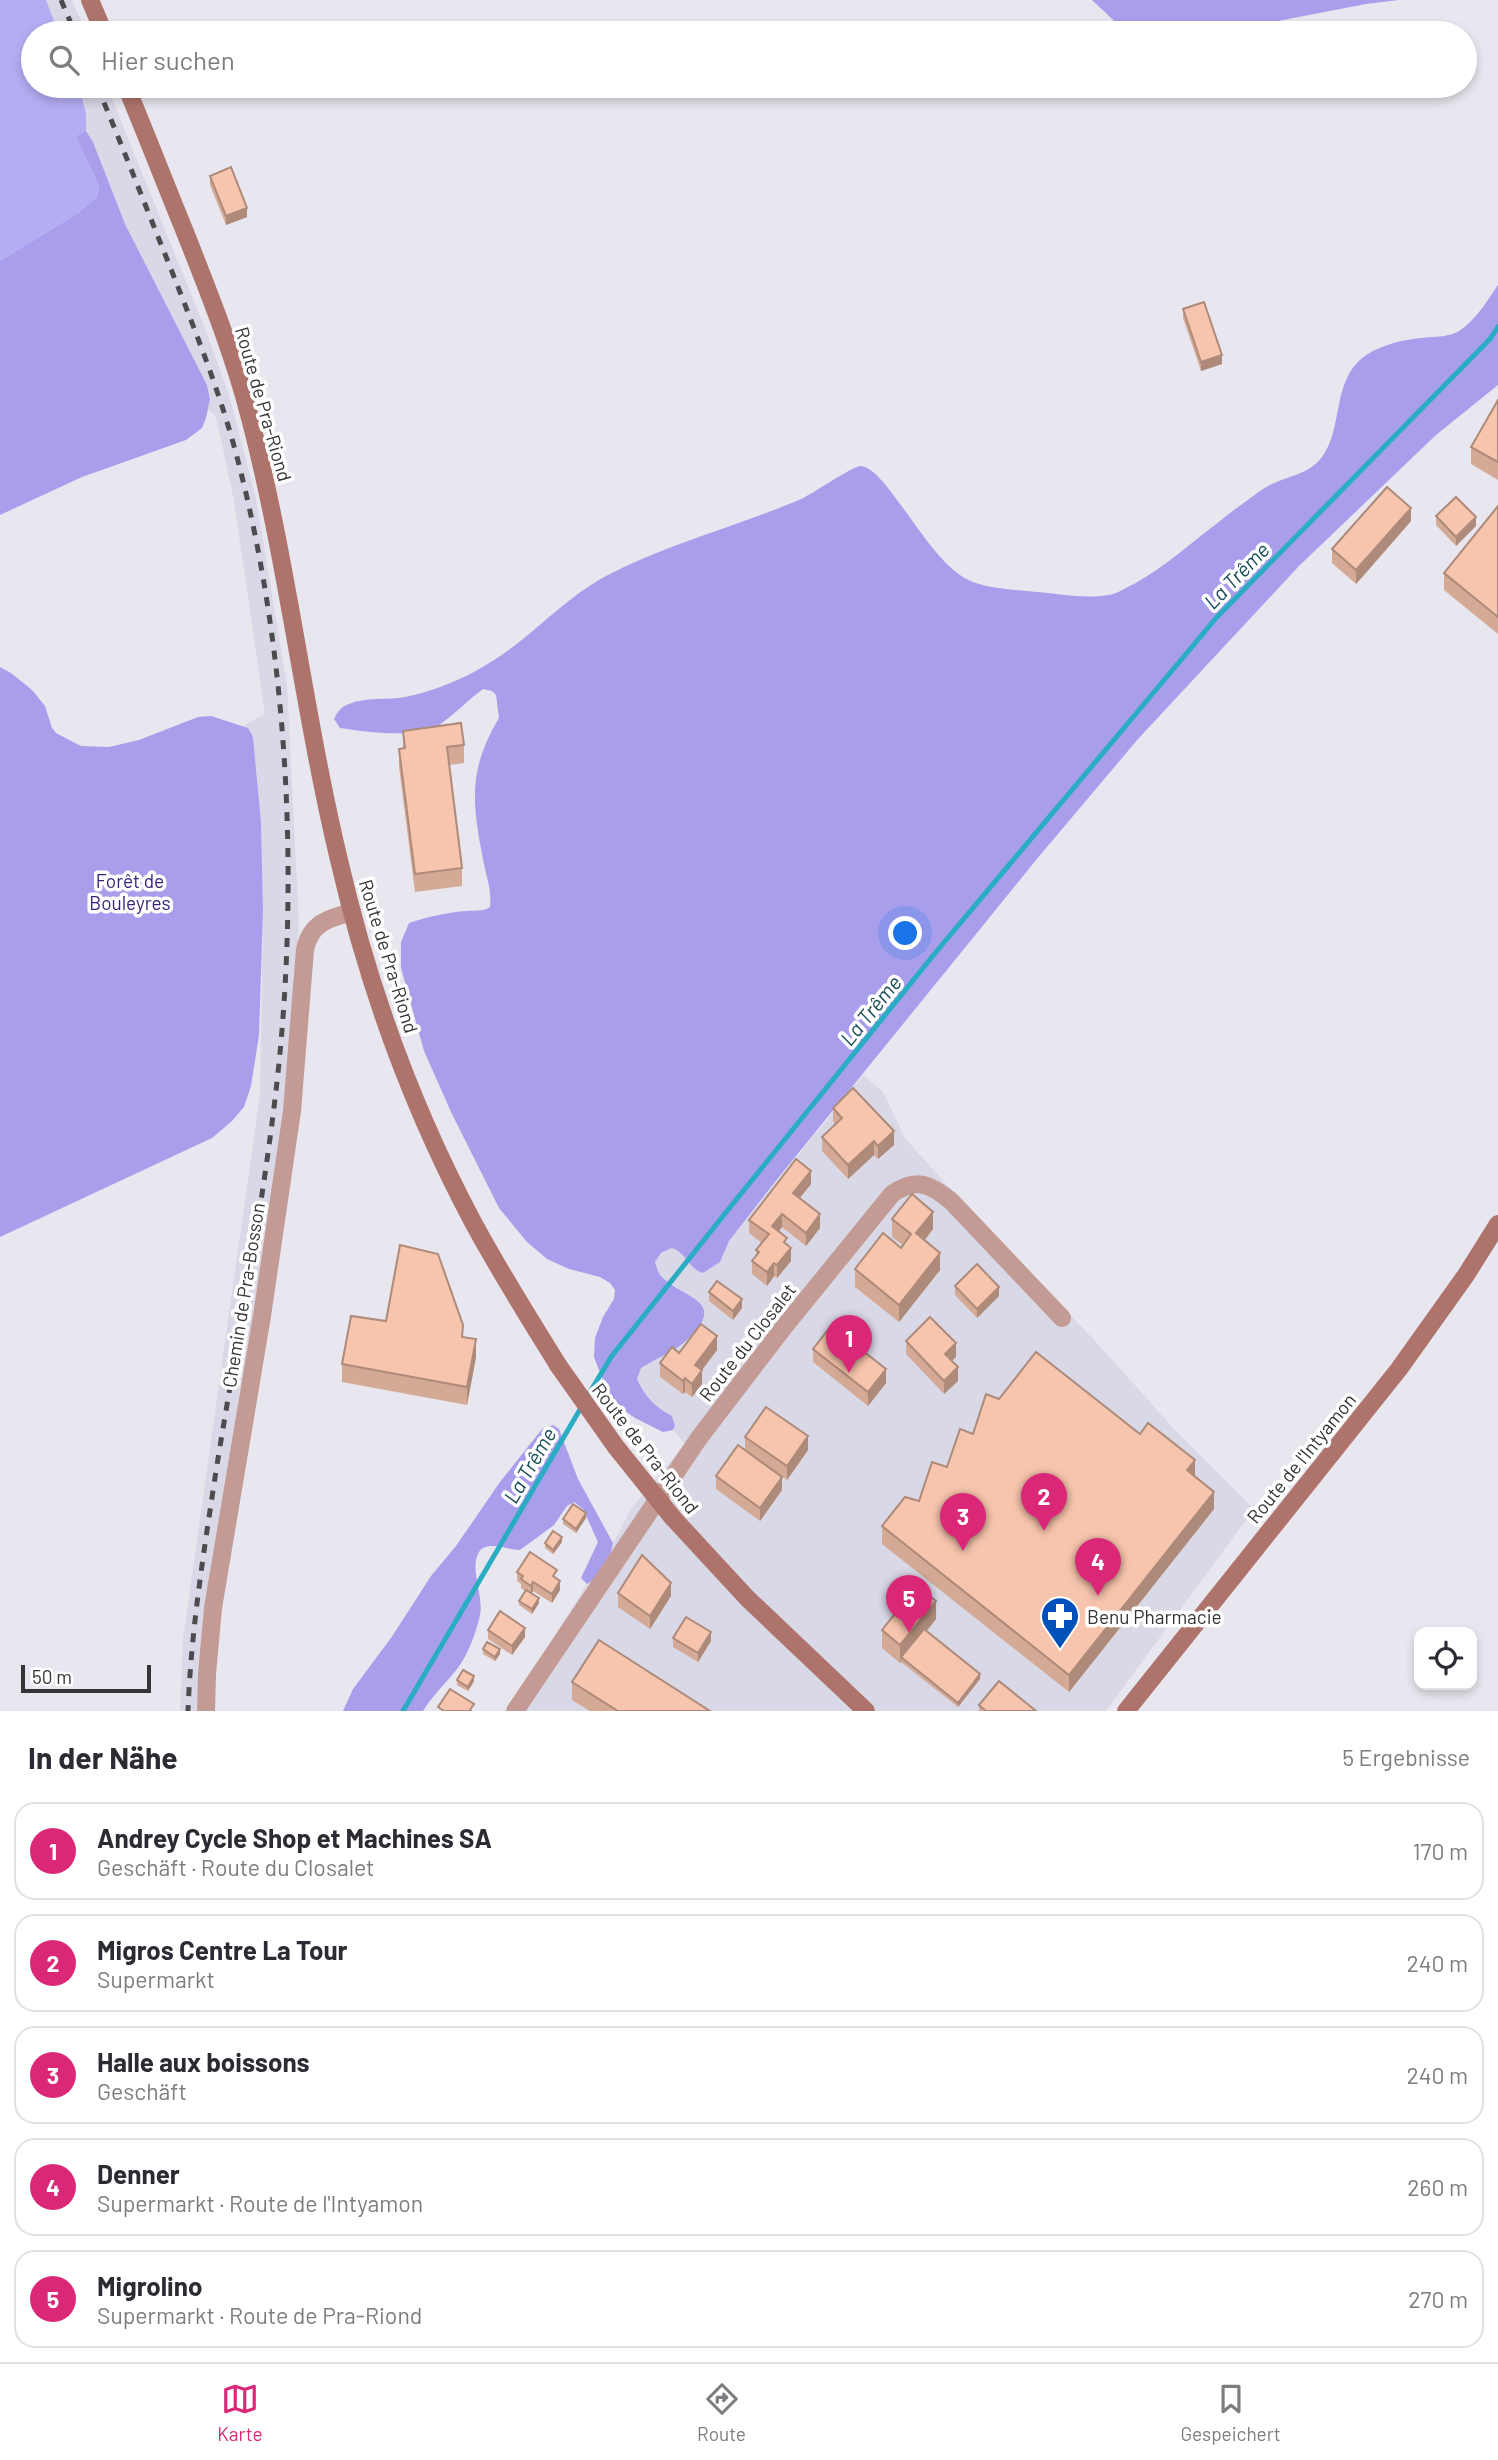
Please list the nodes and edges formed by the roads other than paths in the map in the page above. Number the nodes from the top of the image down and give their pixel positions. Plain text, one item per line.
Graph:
1 (90, 0) edge
2 (99, 21) edge
3 (131, 98) edge
4 (352, 912) junction
5 (1498, 1224) edge
6 (1062, 1318) dead end
7 (206, 1711) edge
8 (516, 1711) edge
9 (866, 1711) edge
10 (1126, 1711) edge

1 - 2 main road
3 - 4 main road, Route de Pra-Riond
4 - 7 street, Chemin de Pra-Bosson
4 - 9 main road, Route de Pra-Riond, bridge
5 - 10 main road, Route de l'Intyamon
6 - 8 street, Route du Closalet

